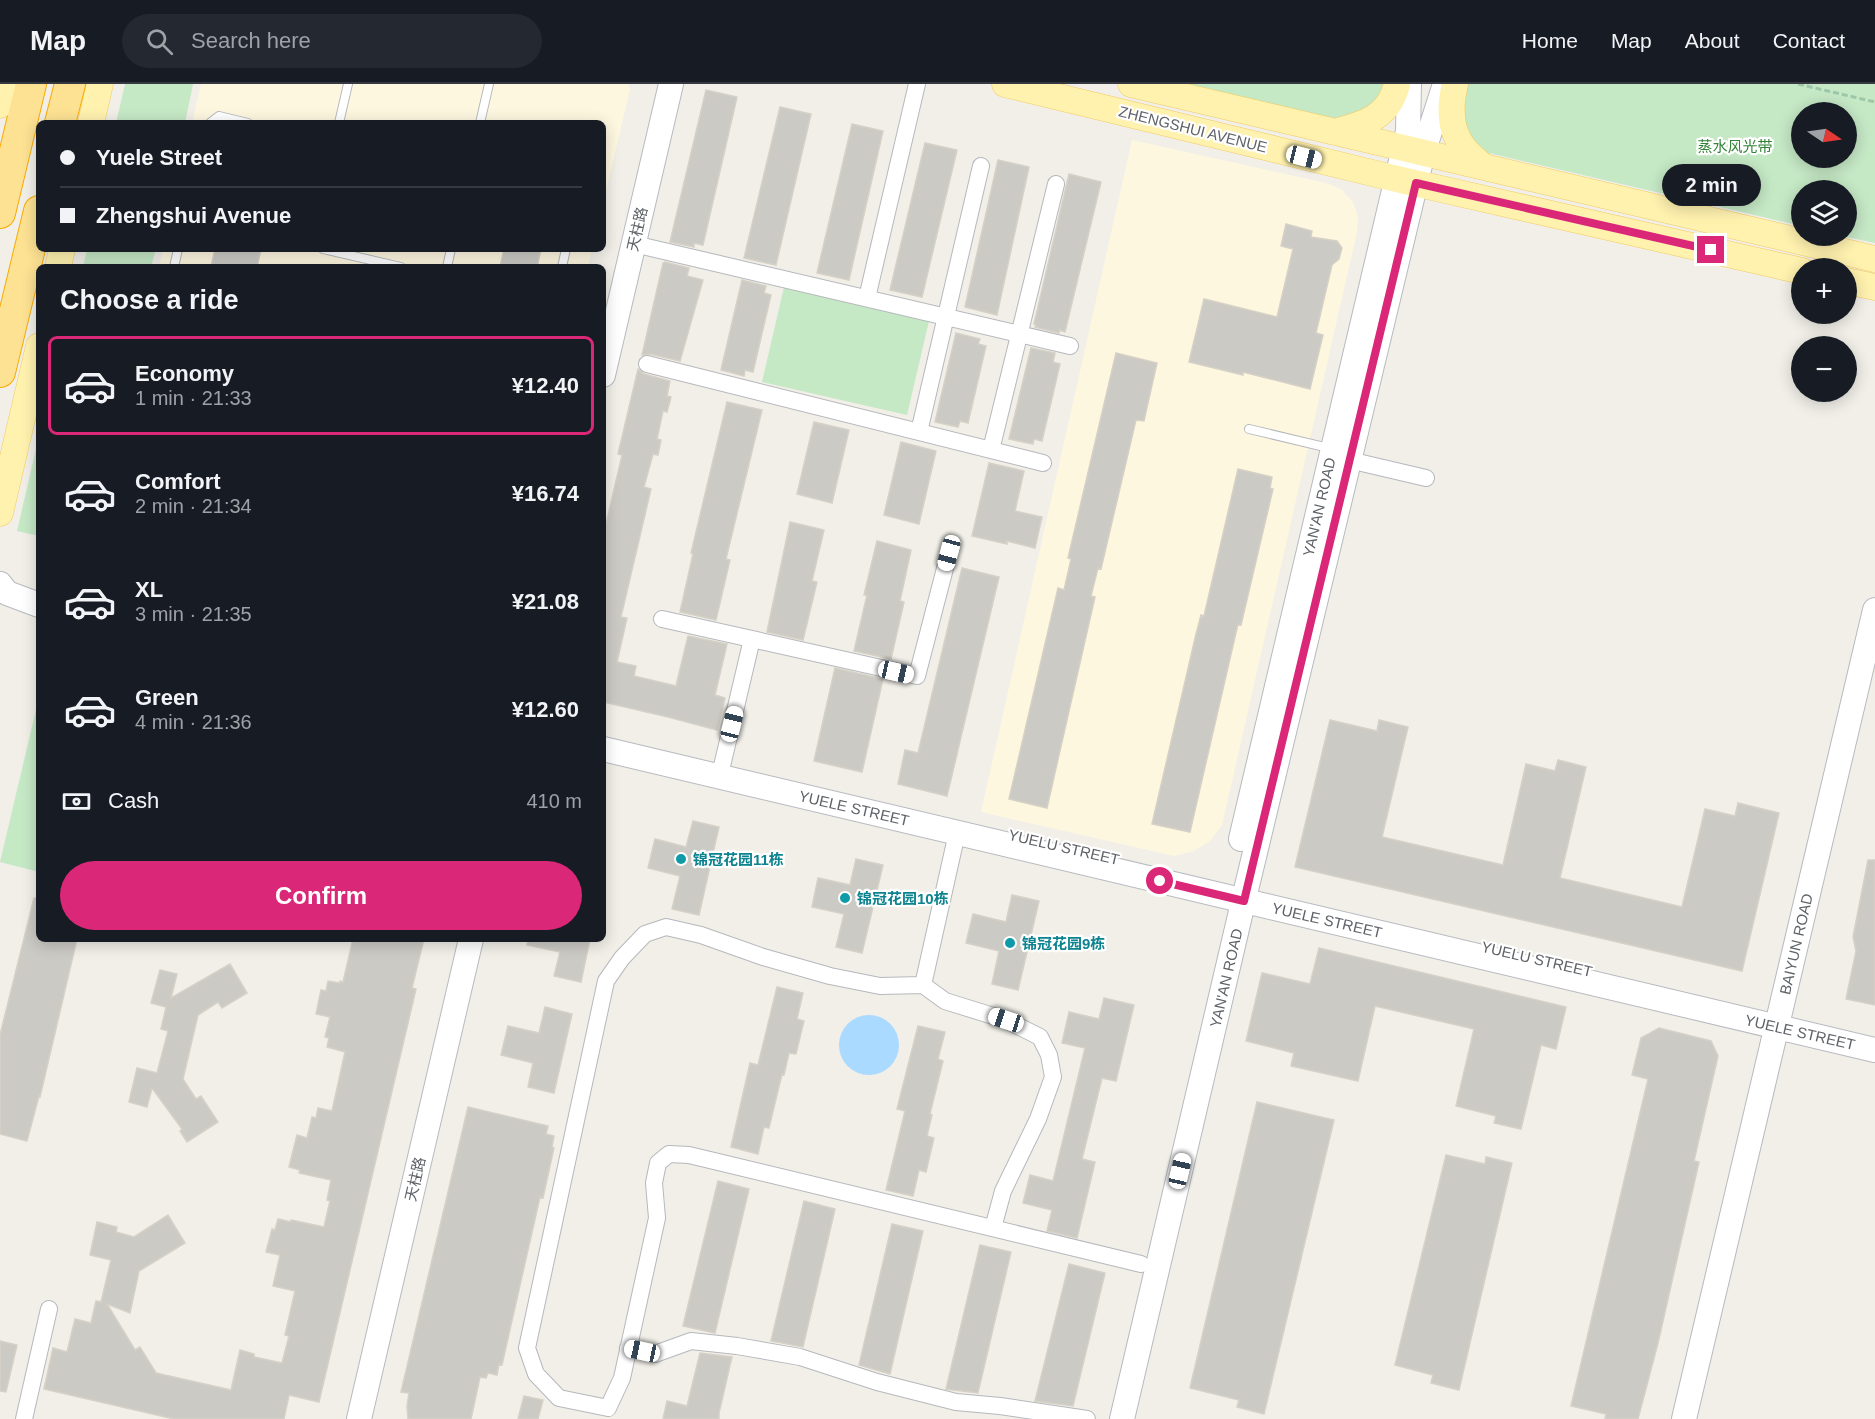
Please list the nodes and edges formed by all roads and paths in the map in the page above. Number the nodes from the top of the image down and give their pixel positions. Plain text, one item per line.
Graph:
1 (5, 84) edge
2 (31, 84) edge
3 (70, 84) edge
4 (100, 84) edge
5 (348, 84) edge
6 (489, 84) edge
7 (671, 84) edge
8 (917, 84) edge
9 (1005, 84) edge
10 (1131, 84) edge
11 (1397, 84) edge
12 (1409, 84) edge
13 (1445, 84) edge
14 (1455, 84) edge
15 (1798, 84) edge
16 (1875, 102) edge
17 (0, 105) edge
18 (61, 120) edge
19 (92, 120) edge
20 (214, 120) edge
21 (236, 120) edge
22 (340, 120) edge
23 (481, 120) edge
24 (1334, 132) junction
25 (1413, 151) junction
26 (981, 166) dead end
27 (1484, 167) junction
28 (1406, 181) junction
29 (1056, 184) dead end
30 (0, 213) edge
31 (36, 223) edge
32 (634, 244) junction
33 (336, 252) edge
34 (1875, 259) edge
35 (388, 264) edge
36 (1791, 268) edge
37 (1857, 283) edge
38 (1875, 287) edge
39 (867, 298) junction
40 (946, 317) junction
41 (1019, 334) junction
42 (1070, 346) dead end
43 (36, 359) edge
44 (606, 362) edge
45 (647, 364) dead end
46 (0, 372) edge
47 (1249, 429) dead end
48 (919, 432) junction
49 (991, 450) junction
50 (1341, 455) junction
51 (1043, 463) dead end
52 (1426, 478) dead end
53 (0, 513) edge
54 (949, 553) dead end
55 (0, 584) edge
56 (36, 604) edge
57 (0, 607) edge
58 (1875, 610) edge
59 (36, 614) edge
60 (662, 619) dead end
61 (753, 639) junction
62 (1875, 647) edge
63 (606, 739) edge
64 (606, 750) edge
65 (722, 766) junction
66 (957, 833) junction
67 (1237, 894) junction
68 (470, 942) edge
69 (923, 985) junction
70 (1781, 1022) junction
71 (1875, 1039) edge
72 (1875, 1050) edge
73 (993, 1228) junction
74 (1141, 1264) junction
75 (49, 1309) dead end
76 (628, 1348) junction
77 (607, 1413) edge
78 (24, 1419) edge
79 (359, 1419) edge
80 (1087, 1419) edge
81 (1105, 1419) edge
82 (1122, 1419) edge
83 (1684, 1419) edge
84 (1690, 1419) edge

1 - 17 main road
2 - 30 highway
3 - 18 highway
4 - 19 main road
5 - 22 lane
6 - 23 lane
7 - 32 street, 天柱路
8 - 39 street
9 - 28 main road, ZHENGSHUI AVENUE
10 - 24 main road, ZHENGSHUI AVENUE
11 - 24 main road
12 - 25 street, YAN'AN ROAD
13 - 25 street, YAN'AN ROAD
14 - 27 main road
15 - 16 path
20 - 21 lane
24 - 25 main road, ZHENGSHUI AVENUE
25 - 27 main road, ZHENGSHUI AVENUE
25 - 28 street, YAN'AN ROAD
26 - 40 street
27 - 34 main road, ZHENGSHUI AVENUE
28 - 36 main road, ZHENGSHUI AVENUE
28 - 50 street, YAN'AN ROAD
29 - 41 street
31 - 46 highway
32 - 39 street
32 - 44 street, 天柱路
33 - 35 lane
37 - 38 main road
39 - 40 street
40 - 41 street
40 - 48 street
41 - 42 street
41 - 49 street
43 - 53 main road
45 - 48 street
47 - 50 lane
48 - 49 street
49 - 51 street
50 - 52 street
50 - 67 street, YAN'AN ROAD
54 - 61 street
55 - 56 street
57 - 59 street
58 - 70 street, BAIYUN ROAD
60 - 61 street
61 - 65 street
62 - 70 street, BAIYUN ROAD
63 - 65 street, YUELU STREET
64 - 66 street, YUELE STREET
65 - 67 street, YUELU STREET
66 - 67 street, YUELE STREET
66 - 69 street
67 - 70 street, YUELU STREET
67 - 74 street, YAN'AN ROAD
67 - 82 street, YAN'AN ROAD
68 - 79 street, 天柱路
69 - 73 street
69 - 77 street
70 - 71 street, YUELU STREET
70 - 72 street, YUELE STREET
70 - 83 street, BAIYUN ROAD
70 - 84 street, BAIYUN ROAD
73 - 74 street
73 - 76 street
74 - 81 street, YAN'AN ROAD
75 - 78 street
76 - 77 street
76 - 80 street

